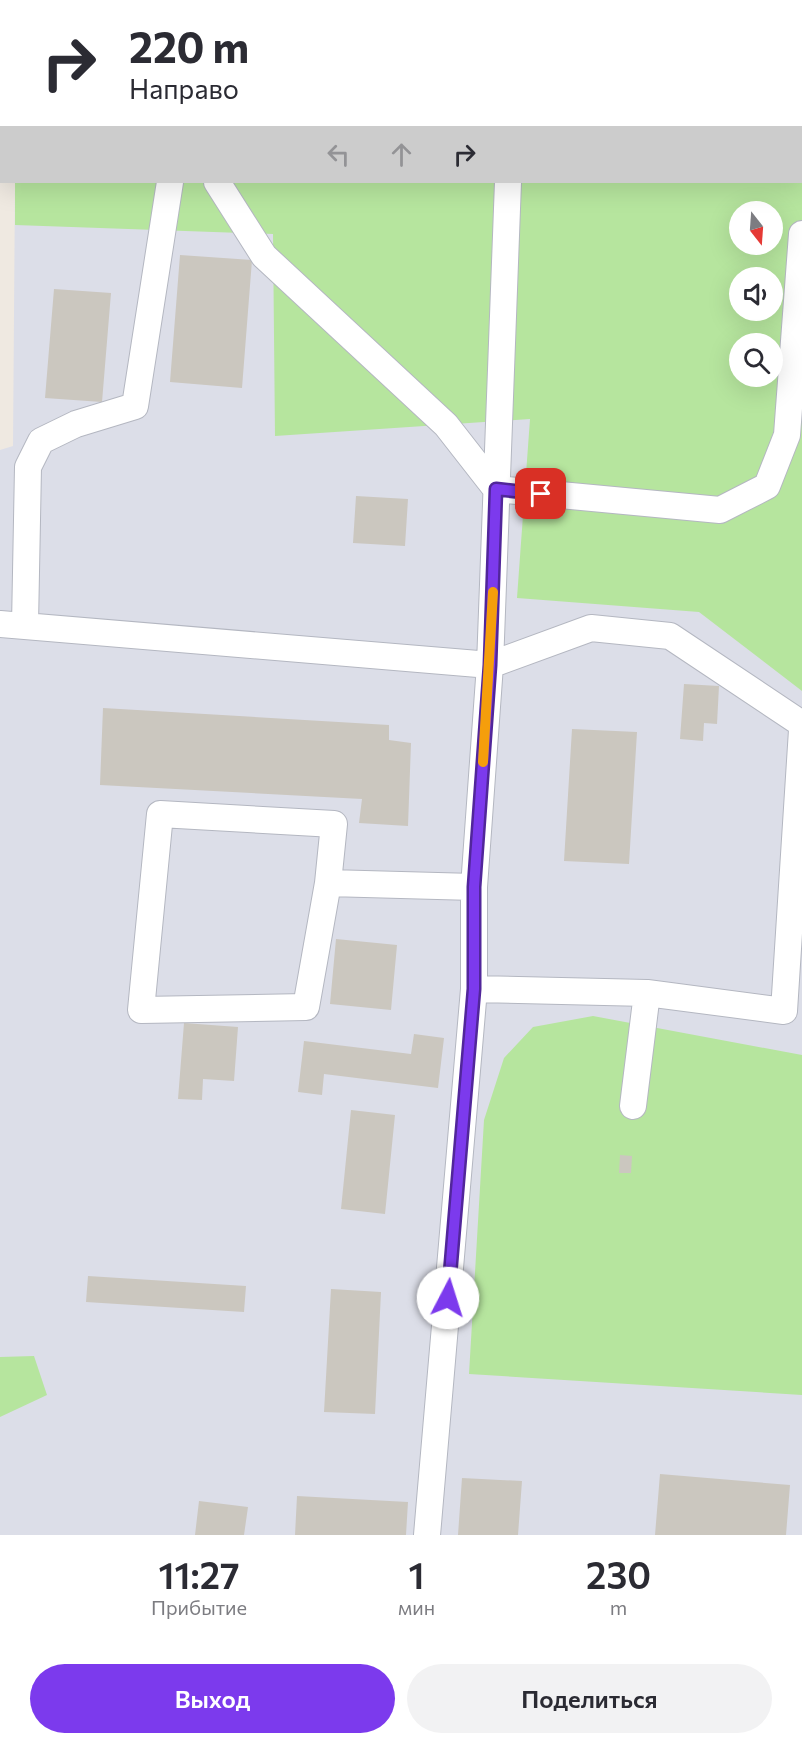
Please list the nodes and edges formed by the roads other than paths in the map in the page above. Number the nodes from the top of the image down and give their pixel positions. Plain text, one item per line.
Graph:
1 (170, 183) edge
2 (218, 183) edge
3 (508, 183) edge
4 (802, 234) edge
5 (496, 489) junction
6 (0, 624) edge
7 (25, 626) junction
8 (490, 665) junction
9 (802, 724) edge
10 (802, 730) edge
11 (328, 883) junction
12 (474, 887) junction
13 (474, 989) junction
14 (647, 993) junction
15 (633, 1106) dead end
16 (427, 1535) edge

1 - 7 lane
2 - 5 lane
3 - 5 lane
4 - 5 lane
5 - 8 lane
6 - 7 lane
7 - 8 lane
8 - 9 lane
8 - 12 lane
10 - 14 lane
11 - 11 lane
11 - 12 lane
12 - 13 lane
13 - 14 lane
13 - 16 lane
14 - 15 lane

